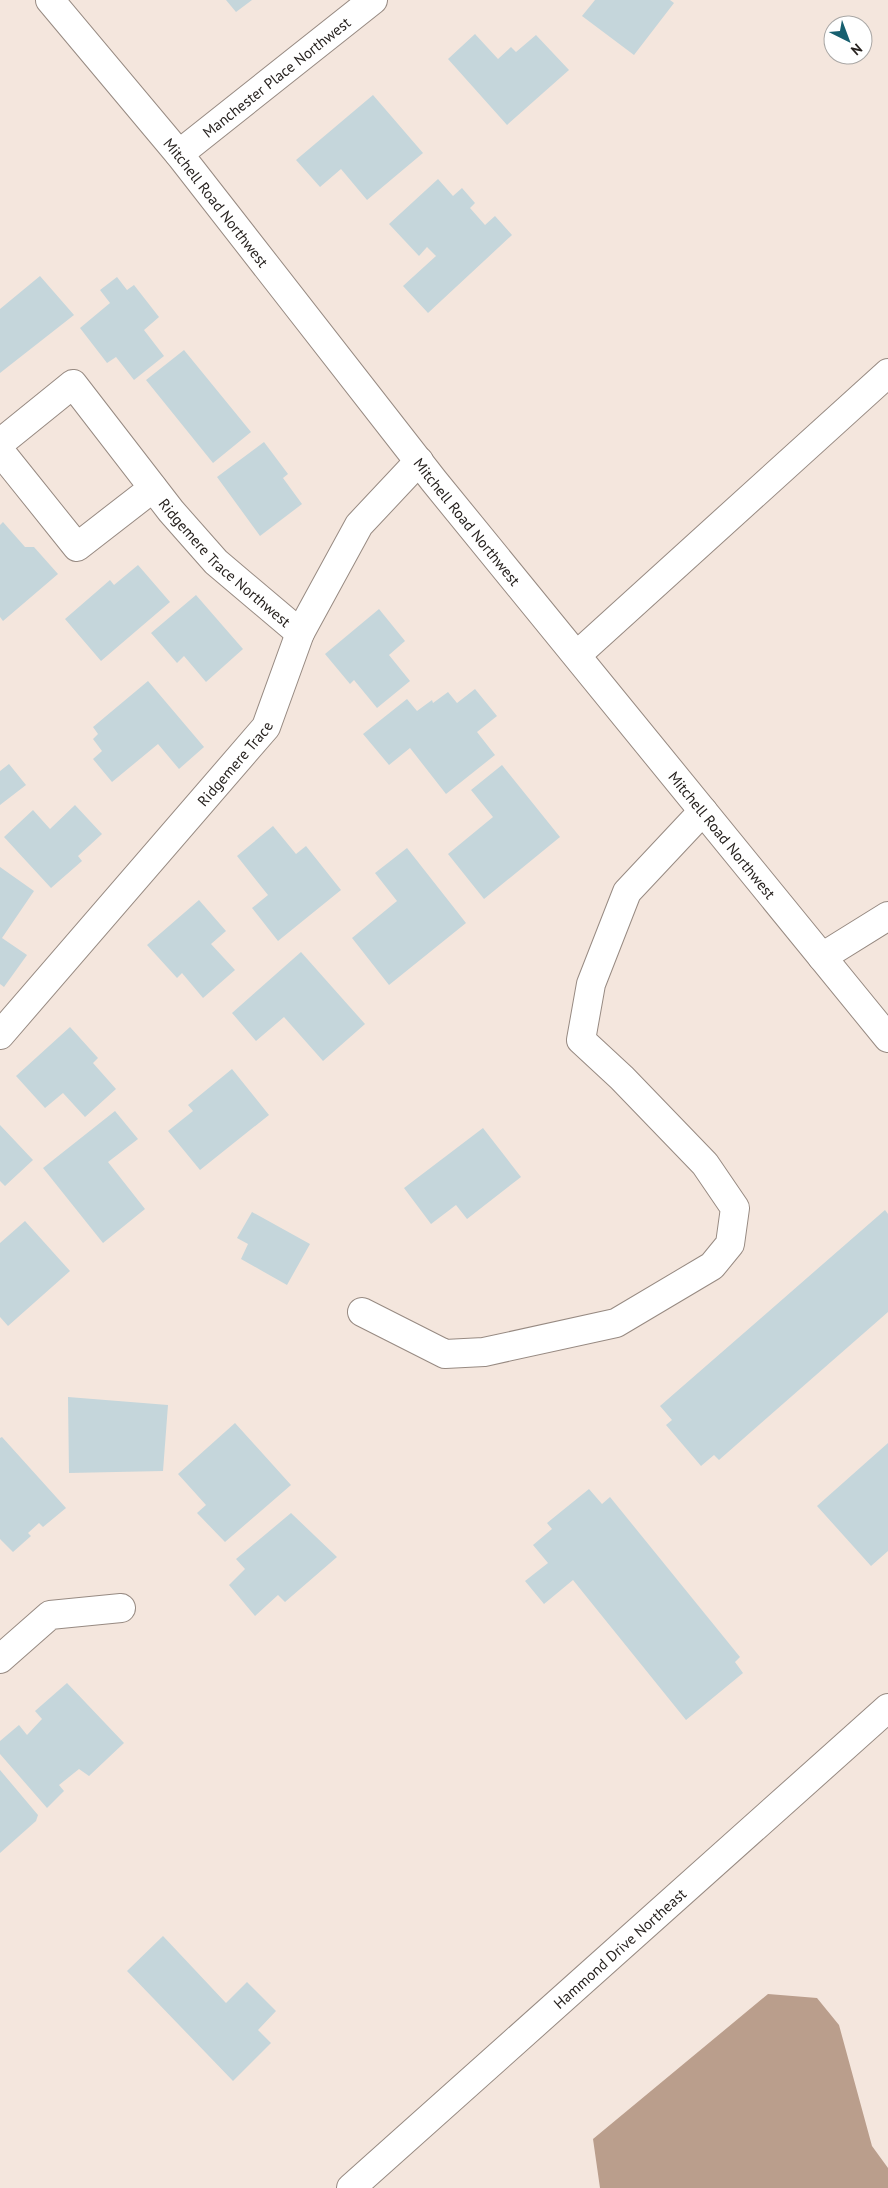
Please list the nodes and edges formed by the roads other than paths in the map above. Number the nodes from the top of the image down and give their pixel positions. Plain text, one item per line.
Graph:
1 (50, 0) edge
2 (373, 0) edge
3 (179, 154) junction
4 (888, 373) edge
5 (0, 443) edge
6 (0, 451) edge
7 (419, 461) junction
8 (153, 488) junction
9 (300, 633) junction
10 (576, 655) junction
11 (703, 811) junction
12 (888, 916) edge
13 (822, 957) junction
14 (0, 1035) edge
15 (888, 1038) edge
16 (362, 1312) dead end
17 (121, 1608) dead end
18 (0, 1659) edge
19 (888, 1708) edge
20 (351, 2188) edge

1 - 3 street, Mitchell Road Northwest
2 - 3 street, Manchester Place Northwest
3 - 7 street, Mitchell Road Northwest
4 - 10 street
5 - 8 street, Ridgemere Trace Northwest
6 - 8 street, Ridgemere Trace Northwest
7 - 9 street, Ridgemere Trace
7 - 10 street, Mitchell Road Northwest
8 - 9 street, Ridgemere Trace Northwest
9 - 14 street, Ridgemere Trace
10 - 11 street, Mitchell Road Northwest
11 - 13 street, Mitchell Road Northwest
11 - 16 street
12 - 13 street
13 - 15 street, Mitchell Road Northwest
17 - 18 street
19 - 20 street, Hammond Drive Northeast

